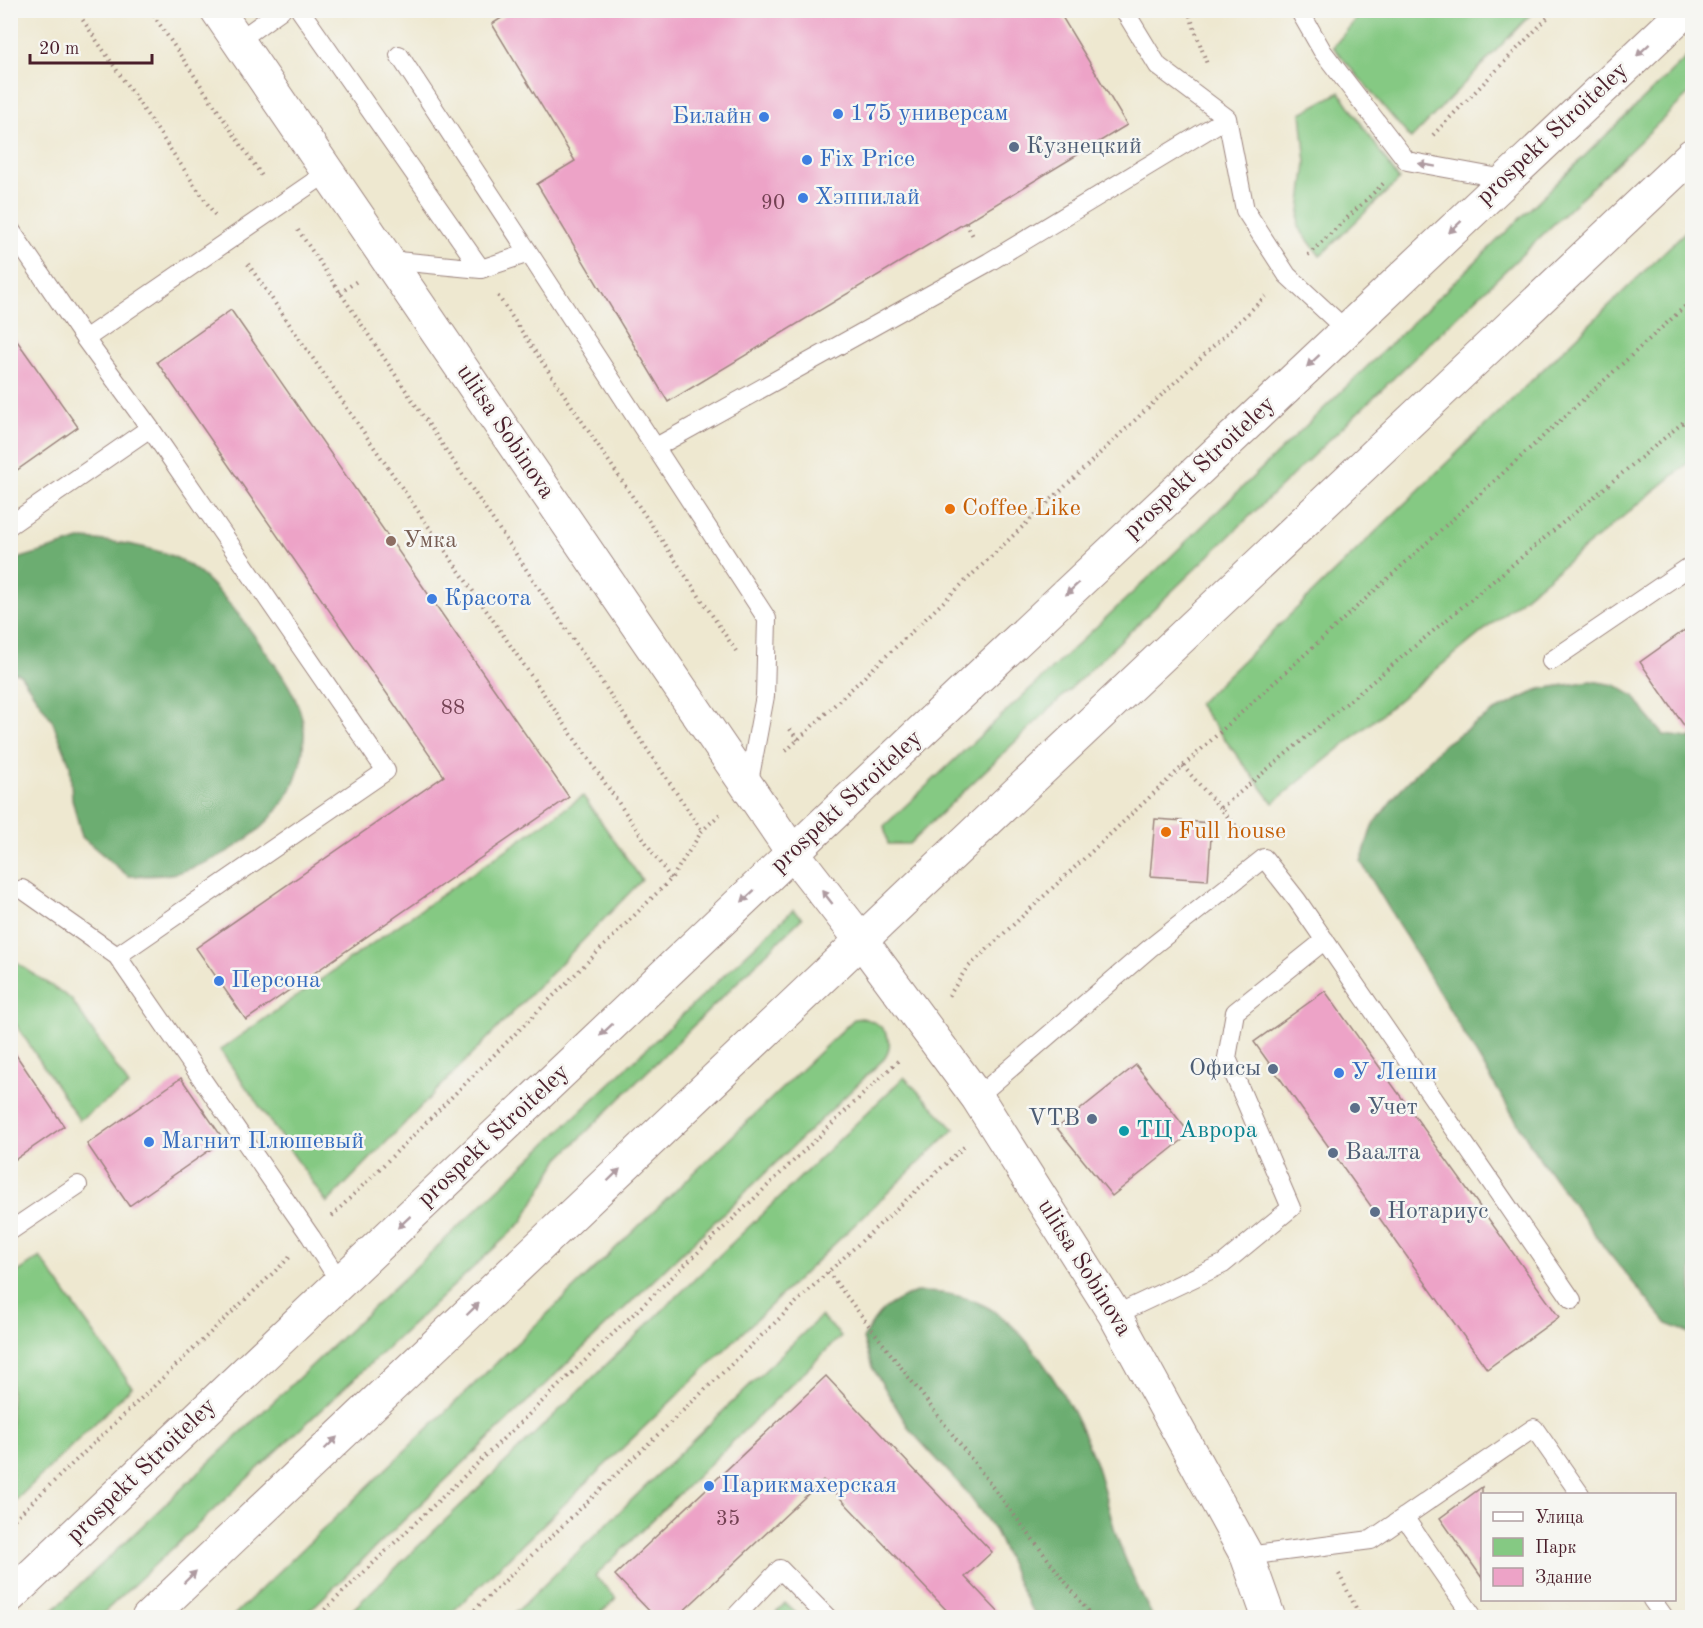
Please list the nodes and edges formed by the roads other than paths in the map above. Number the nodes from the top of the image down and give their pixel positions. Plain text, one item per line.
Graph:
1 (217, 10) edge
2 (281, 10) edge
3 (300, 10) edge
4 (1124, 10) edge
5 (1299, 10) edge
6 (1686, 10) edge
7 (238, 41) junction
8 (399, 55) dead end
9 (1227, 118) junction
10 (1692, 155) edge
11 (328, 172) junction
12 (1505, 180) junction
13 (10, 229) edge
14 (529, 253) junction
15 (387, 260) junction
16 (481, 269) junction
17 (1346, 330) junction
18 (85, 339) junction
19 (150, 428) junction
20 (656, 447) junction
21 (10, 525) edge
22 (1692, 565) edge
23 (1551, 661) dead end
24 (748, 787) junction
25 (793, 853) junction
26 (22, 889) dead end
27 (861, 940) junction
28 (1325, 940) junction
29 (117, 956) junction
30 (984, 1110) junction
31 (78, 1185) dead end
32 (10, 1231) edge
33 (340, 1282) junction
34 (1572, 1300) dead end
35 (1115, 1315) junction
36 (1579, 1493) edge
37 (1404, 1517) junction
38 (1247, 1556) junction
39 (10, 1596) edge
40 (1653, 1601) edge
41 (148, 1617) edge
42 (734, 1617) edge
43 (828, 1617) edge
44 (1269, 1617) edge
45 (1474, 1617) edge
46 (1665, 1617) edge

1 - 7 main road, ulitsa Sobinova
2 - 7 lane
3 - 16 lane
4 - 9 lane
12 -> 5 lane
6 -> 12 main road, prospekt Stroiteley
7 - 11 main road, ulitsa Sobinova
8 - 14 lane
9 - 17 lane
9 - 20 lane
10 - 27 main road
11 - 15 main road, ulitsa Sobinova
11 - 18 lane
12 -> 17 main road, prospekt Stroiteley
13 - 18 lane
14 - 16 lane
14 - 20 lane
15 - 16 lane
15 - 24 main road, ulitsa Sobinova
17 -> 25 main road, prospekt Stroiteley
18 - 19 lane
19 - 21 lane
19 - 29 lane
20 - 24 lane
22 - 23 lane
24 - 25 main road, ulitsa Sobinova
27 -> 25 main road, ulitsa Sobinova
25 -> 33 main road, prospekt Stroiteley
26 - 29 lane
27 - 30 main road, ulitsa Sobinova
41 -> 27 main road
28 - 30 lane
28 - 34 lane
28 - 35 lane
29 - 33 lane
30 - 35 main road, ulitsa Sobinova
31 - 32 lane
33 - 39 main road, prospekt Stroiteley
35 - 38 main road, ulitsa Sobinova
36 - 37 lane
37 - 38 lane
37 - 45 lane
38 - 44 main road, ulitsa Sobinova
40 - 46 lane
42 - 43 lane

